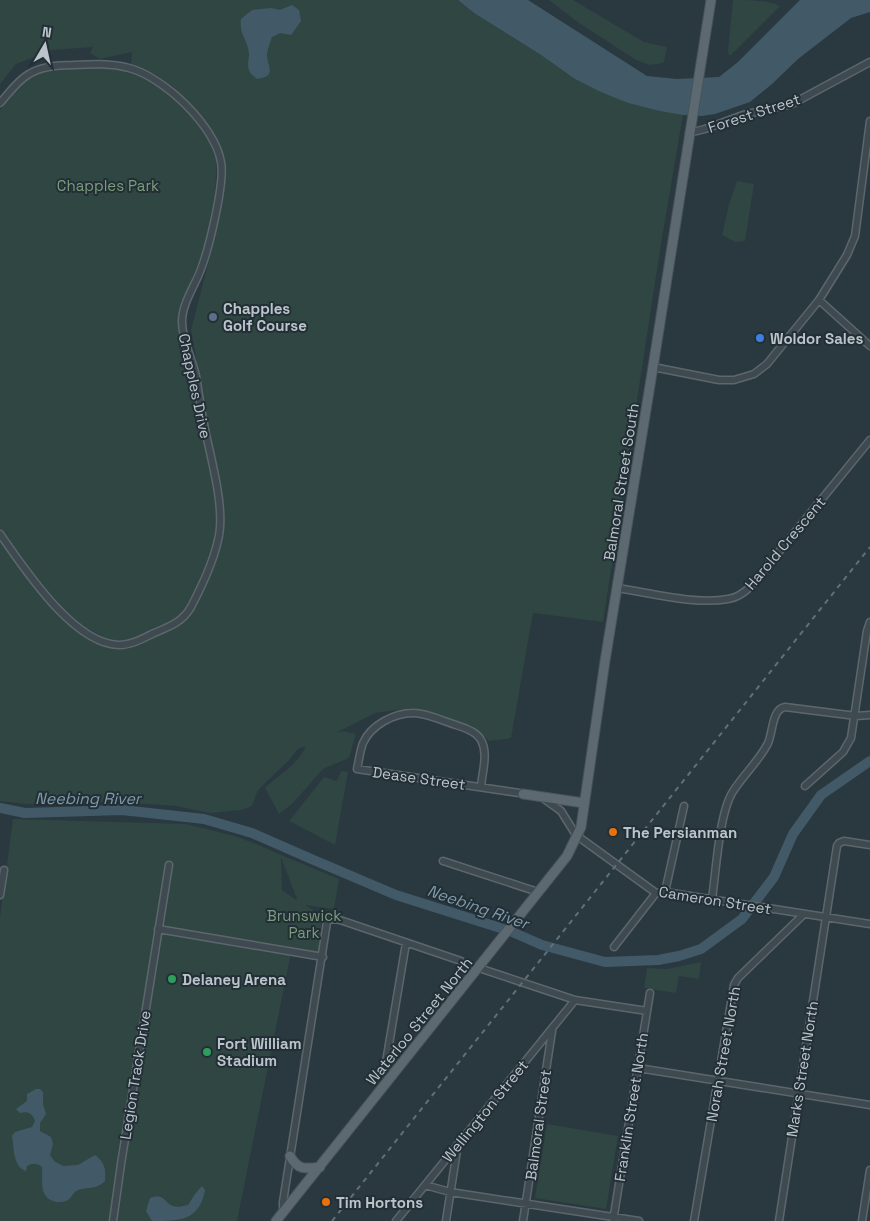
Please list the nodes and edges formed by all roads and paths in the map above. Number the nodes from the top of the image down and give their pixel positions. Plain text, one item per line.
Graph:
1 (711, 0) edge
2 (870, 62) edge
3 (0, 103) edge
4 (870, 121) edge
5 (689, 133) junction
6 (818, 300) junction
7 (870, 346) edge
8 (654, 367) junction
9 (870, 440) edge
10 (0, 534) edge
11 (617, 588) junction
12 (870, 622) edge
13 (870, 715) edge
14 (856, 716) junction
15 (805, 786) dead end
16 (481, 787) junction
17 (523, 794) junction
18 (584, 803) junction
19 (684, 806) dead end
20 (576, 835) junction
21 (870, 845) edge
22 (443, 861) dead end
23 (169, 865) dead end
24 (4, 870) dead end
25 (538, 892) junction
26 (665, 892) junction
27 (656, 893) junction
28 (0, 895) edge
29 (712, 899) junction
30 (804, 914) junction
31 (826, 917) junction
32 (870, 924) edge
33 (158, 929) junction
34 (406, 943) junction
35 (614, 947) dead end
36 (323, 957) junction
37 (461, 962) dead end
38 (479, 968) junction
39 (650, 993) dead end
40 (575, 1000) junction
41 (647, 1011) junction
42 (552, 1029) junction
43 (638, 1068) junction
44 (392, 1077) junction
45 (718, 1081) junction
46 (798, 1093) junction
47 (870, 1105) edge
48 (458, 1142) junction
49 (290, 1156) junction
50 (320, 1167) junction
51 (870, 1170) edge
52 (425, 1185) junction
53 (450, 1192) junction
54 (526, 1203) junction
55 (283, 1213) junction
56 (613, 1219) edge
57 (113, 1221) edge
58 (276, 1221) edge
59 (396, 1221) edge
60 (446, 1221) edge
61 (523, 1221) edge
62 (639, 1221) edge
63 (694, 1221) edge
64 (779, 1221) edge
65 (862, 1221) edge

1 - 5 main road, Balmoral Street South
2 - 5 street, Forest Street
3 - 10 street, Chapples Drive
4 - 6 street
5 - 8 main road, Balmoral Street South
6 - 7 street
6 - 8 street
8 - 11 main road, Balmoral Street South
9 - 11 street, Harold Crescent
11 - 18 main road, Balmoral Street South
12 - 14 street
13 - 14 street
14 - 15 street
14 - 29 street
16 - 16 street, Dease Street
16 - 17 street, Dease Street
17 - 18 main road
17 - 20 street, Dease Street
18 - 20 main road, Balmoral Street South
19 - 26 street
20 - 25 main road, Waterloo Street North
20 - 27 street, Cameron Street
21 - 31 street
22 - 25 street
23 - 33 street, Legion Track Drive
24 - 28 street
25 - 38 main road, Waterloo Street North
26 - 27 street, Cameron Street
26 - 29 street, Cameron Street
27 - 35 street
29 - 30 street, Cameron Street
30 - 31 street, Cameron Street
30 - 45 street, Norah Street North
31 - 32 street, Cameron Street
31 - 46 street, Marks Street North
33 - 36 street
33 - 57 street, Legion Track Drive
34 - 36 street
34 - 37 street
34 - 44 street
36 - 49 street
38 - 40 street
38 - 44 main road, Waterloo Street North
39 - 41 street, Franklin Street North
40 - 41 street
40 - 42 street, Wellington Street
41 - 43 street, Franklin Street North
42 - 48 street, Wellington Street
42 - 54 street, Balmoral Street
43 - 45 street
43 - 56 street, Franklin Street North
44 - 50 main road, Waterloo Street North
45 - 46 street
45 - 63 street, Norah Street North
46 - 47 street
46 - 64 street, Marks Street North
48 - 52 street, Wellington Street
48 - 53 street
49 - 50 main road
49 - 55 street
50 - 55 main road, Waterloo Street North
51 - 65 street
52 - 53 street
52 - 59 street, Wellington Street
53 - 54 street
53 - 60 street
54 - 56 street
54 - 61 street, Balmoral Street
55 - 58 main road, Waterloo Street North
56 - 62 street

